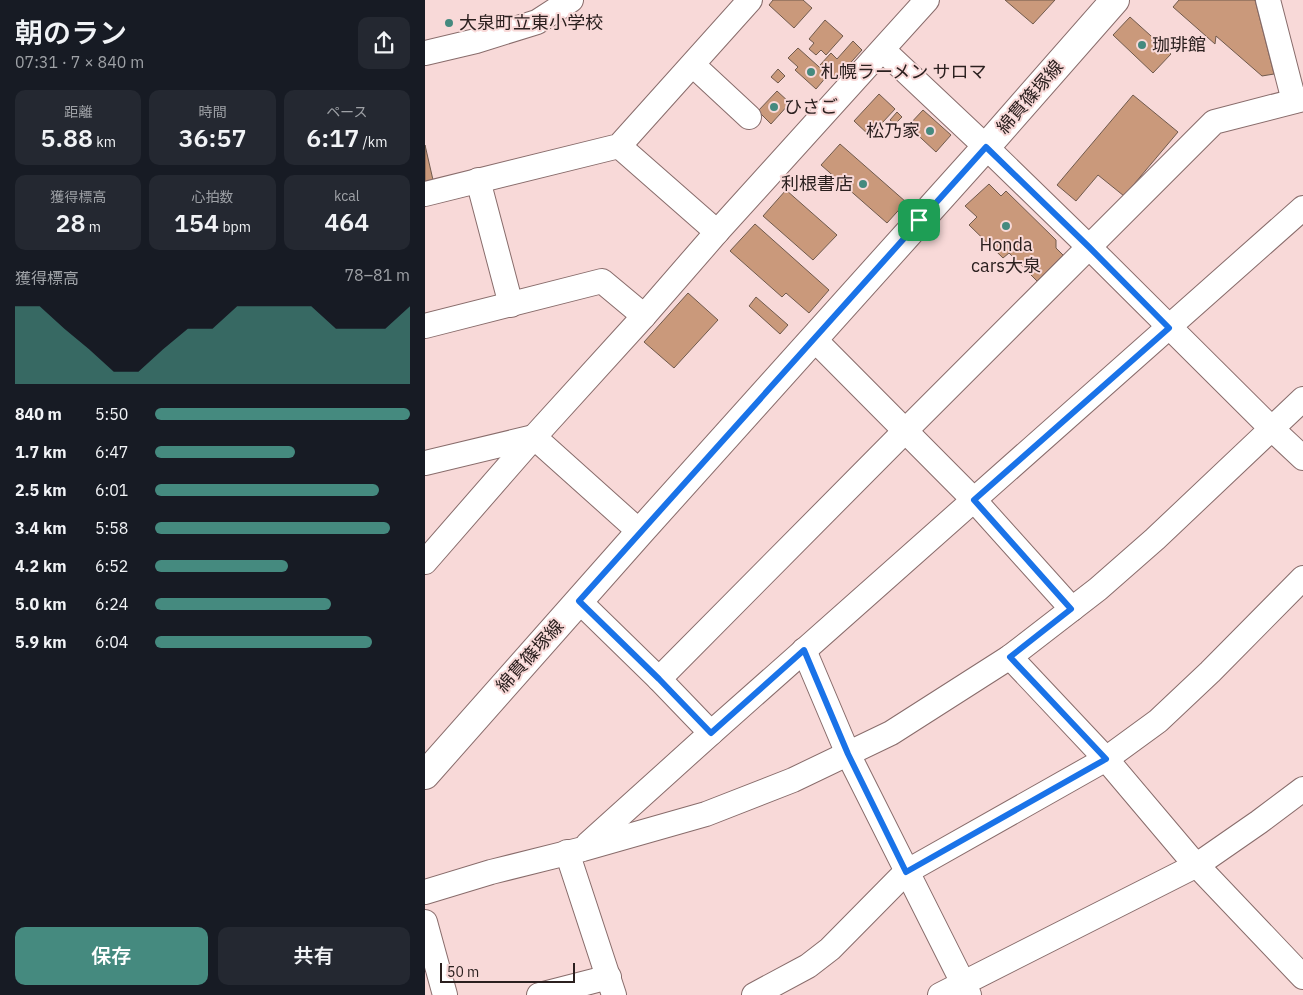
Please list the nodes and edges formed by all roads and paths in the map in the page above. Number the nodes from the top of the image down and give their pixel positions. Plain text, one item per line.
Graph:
1 (571, 0) edge
2 (751, 0) edge
3 (927, 0) edge
4 (1115, 0) edge
5 (1268, 0) edge
6 (883, 50) junction
7 (425, 53) edge
8 (693, 65) junction
9 (1299, 100) edge
10 (749, 117) dead end
11 (619, 146) junction
12 (986, 147) junction
13 (478, 180) junction
14 (425, 194) edge
15 (1303, 208) edge
16 (717, 232) junction
17 (1089, 247) junction
18 (511, 305) junction
19 (644, 316) junction
20 (425, 326) edge
21 (1169, 328) junction
22 (814, 339) junction
23 (1303, 399) edge
24 (1272, 429) junction
25 (905, 430) junction
26 (534, 437) junction
27 (1303, 458) edge
28 (425, 463) edge
29 (974, 500) junction
30 (640, 532) junction
31 (425, 562) edge
32 (1303, 578) edge
33 (579, 601) junction
34 (1071, 609) junction
35 (804, 650) junction
36 (1010, 657) junction
37 (659, 679) junction
38 (711, 733) junction
39 (848, 754) junction
40 (1106, 759) junction
41 (425, 775) edge
42 (1303, 789) edge
43 (575, 851) junction
44 (1197, 865) junction
45 (906, 872) junction
46 (425, 892) edge
47 (425, 922) edge
48 (1303, 977) edge
49 (612, 986) edge
50 (966, 989) edge
51 (445, 995) edge
52 (539, 995) edge
53 (754, 995) edge
54 (939, 995) edge

1 - 7 street
2 - 8 street
3 - 6 street
4 - 12 main road, 綿貫篠塚線
5 - 9 street
6 - 12 street
6 - 16 street
8 - 10 street
8 - 11 street
9 - 17 street
11 - 13 street
11 - 16 street
12 - 17 street
12 - 22 main road, 綿貫篠塚線
13 - 14 street
13 - 18 street
15 - 21 street
16 - 19 street
17 - 21 street
17 - 25 street
18 - 19 street
18 - 20 street
19 - 26 street
21 - 24 street
21 - 29 street
22 - 25 street
22 - 30 main road, 綿貫篠塚線
23 - 24 street
24 - 27 street
24 - 34 street
25 - 29 street
25 - 37 street
26 - 28 street
26 - 30 street
26 - 31 street
29 - 34 street
29 - 35 street
30 - 33 main road, 綿貫篠塚線
32 - 40 street
33 - 37 street
33 - 41 main road, 綿貫篠塚線
34 - 36 street
35 - 38 street
35 - 39 street
36 - 39 street
36 - 40 street
37 - 38 street
38 - 43 street
39 - 43 street
39 - 45 street
40 - 44 street
40 - 45 street
42 - 44 street
43 - 46 street
43 - 49 street
44 - 48 street
44 - 50 street
45 - 50 street
45 - 53 street
47 - 51 street
49 - 52 street
50 - 54 street

